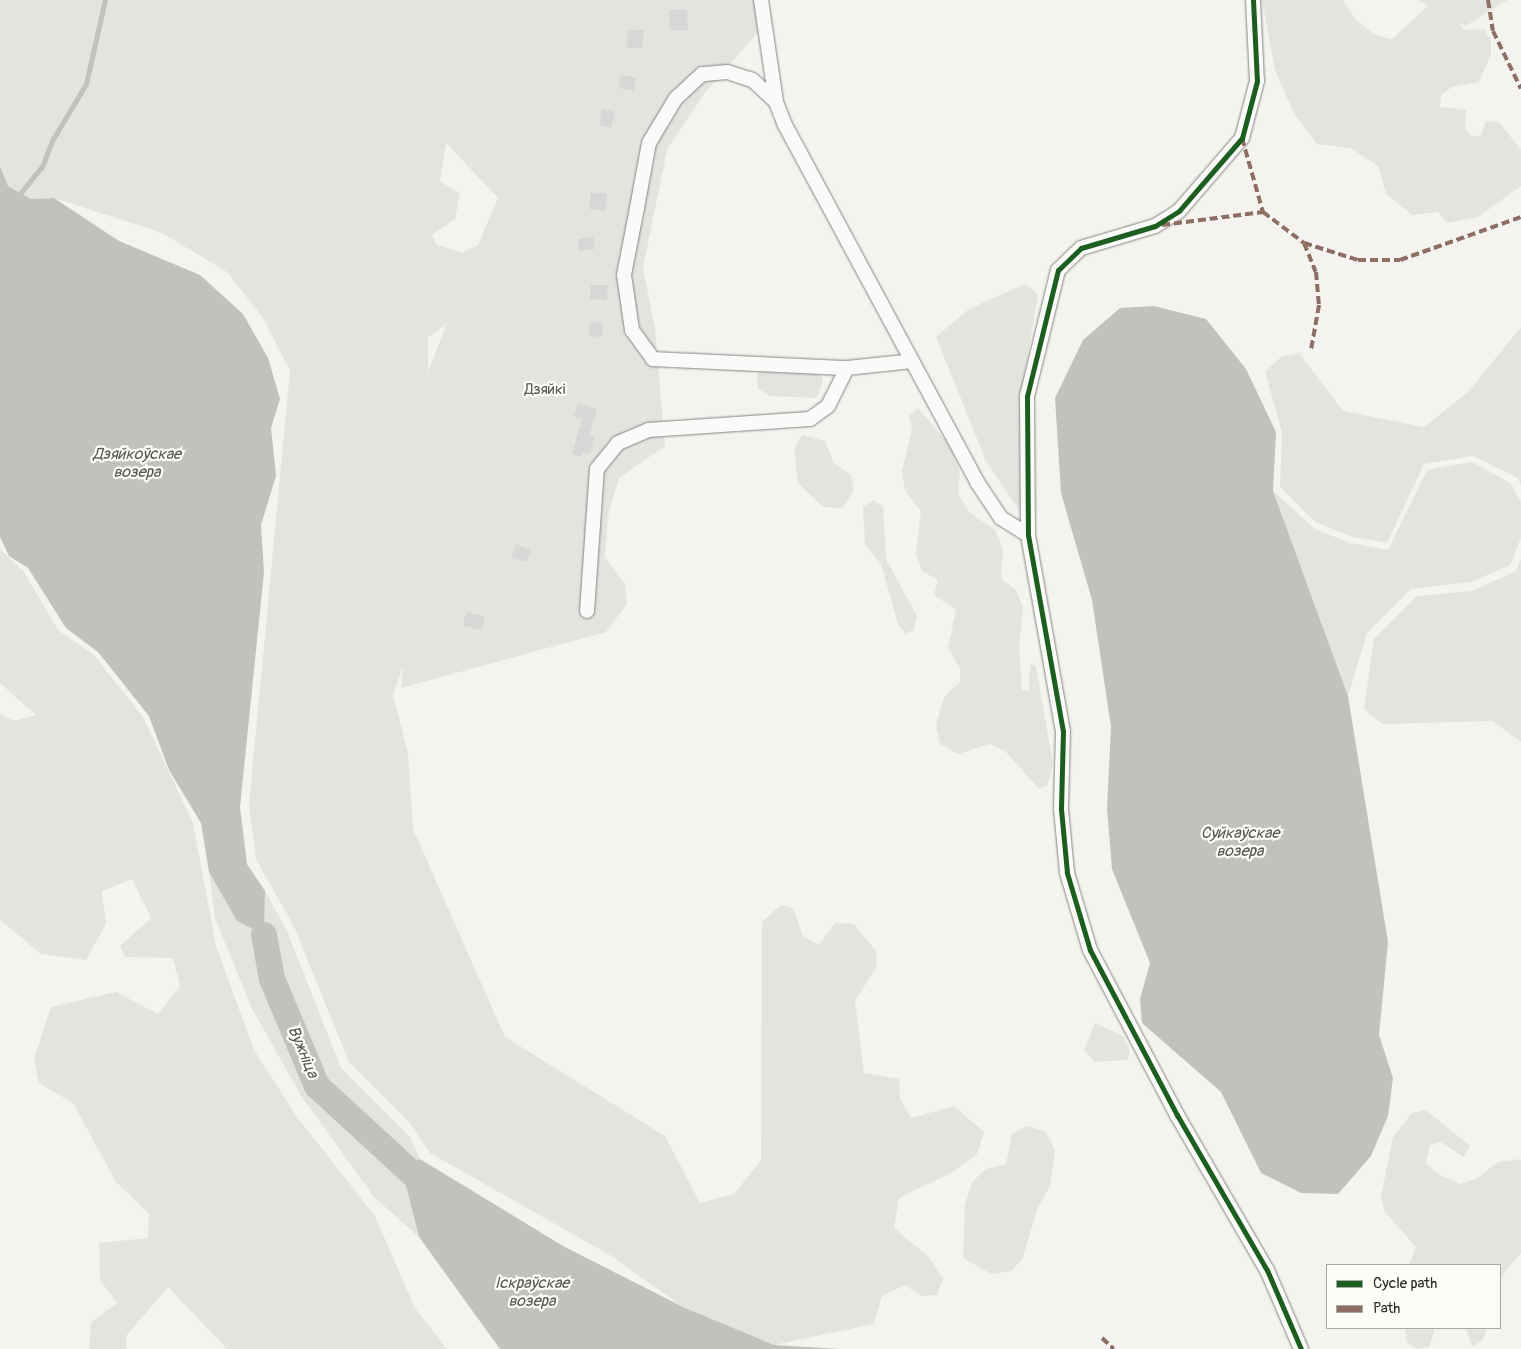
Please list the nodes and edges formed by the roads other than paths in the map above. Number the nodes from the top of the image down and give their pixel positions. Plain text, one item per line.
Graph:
1 (761, 0) edge
2 (1253, 0) edge
3 (776, 102) junction
4 (912, 360) junction
5 (847, 368) junction
6 (1028, 535) junction
7 (587, 610) dead end
8 (1301, 1349) edge

1 - 3 street
2 - 6 street
3 - 4 street
3 - 5 street
4 - 5 street
4 - 6 street
5 - 7 street
6 - 8 street

